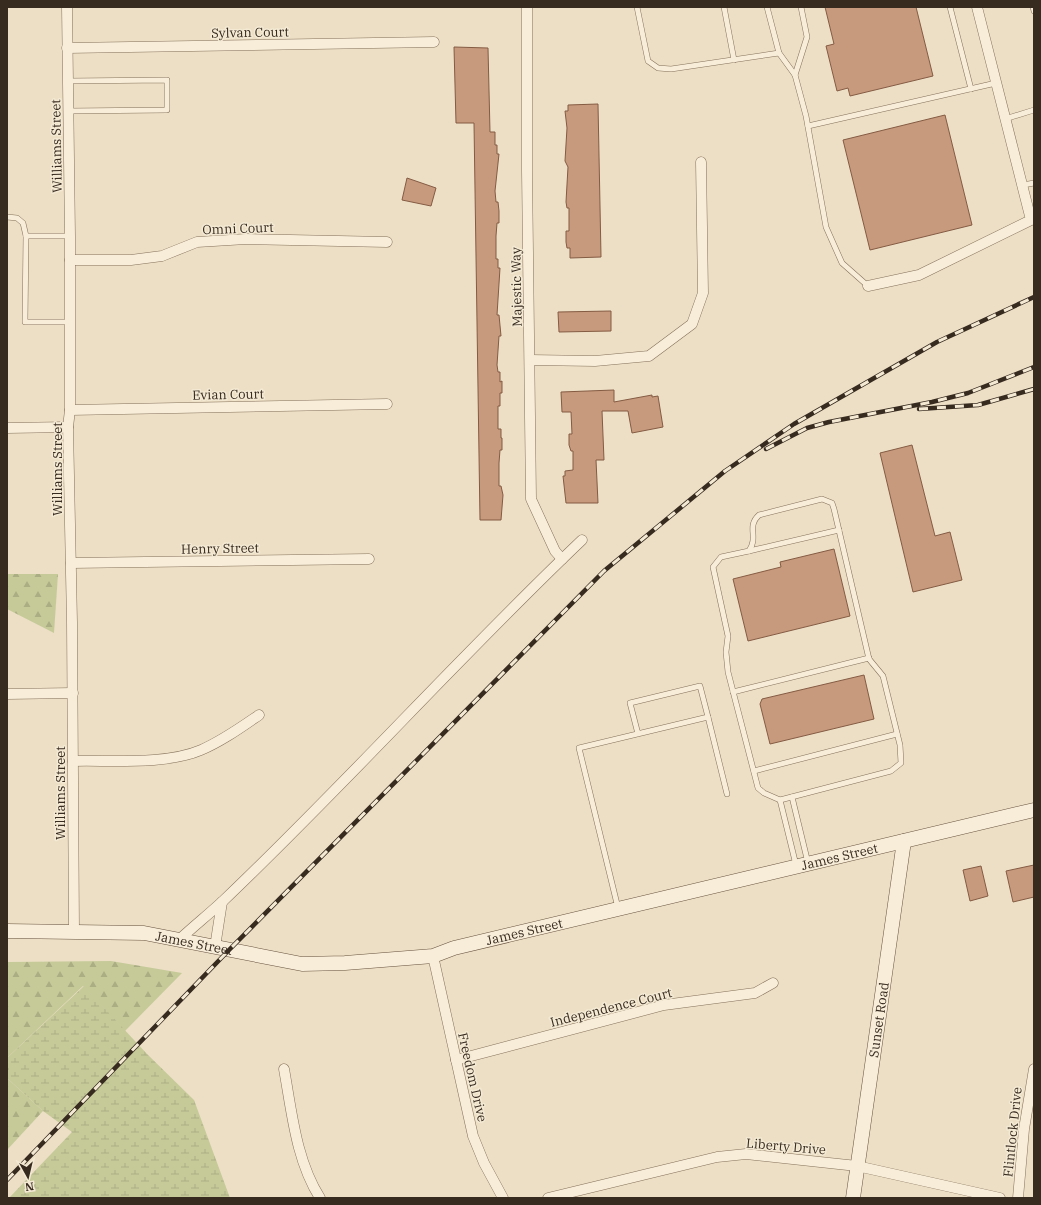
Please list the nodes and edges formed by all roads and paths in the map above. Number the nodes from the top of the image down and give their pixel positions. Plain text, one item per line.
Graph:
1 (67, 7) edge
2 (527, 7) edge
3 (637, 7) edge
4 (724, 7) edge
5 (766, 7) edge
6 (801, 7) edge
7 (950, 7) edge
8 (978, 7) edge
9 (1033, 7) edge
10 (1034, 10) edge
11 (434, 42) dead end
12 (67, 48) junction
13 (779, 53) junction
14 (734, 60) junction
15 (795, 74) junction
16 (68, 81) junction
17 (996, 83) junction
18 (971, 89) junction
19 (1034, 110) edge
20 (68, 111) junction
21 (1005, 119) junction
22 (808, 126) junction
23 (701, 162) dead end
24 (1034, 183) edge
25 (1023, 185) junction
26 (7, 218) edge
27 (26, 236) junction
28 (70, 236) junction
29 (387, 242) dead end
30 (70, 260) junction
31 (868, 286) joint
32 (69, 322) junction
33 (530, 360) junction
34 (387, 404) dead end
35 (70, 410) junction
36 (68, 426) junction
37 (7, 428) edge
38 (839, 530) junction
39 (582, 540) dead end
40 (749, 551) junction
41 (369, 559) dead end
42 (562, 559) junction
43 (71, 563) junction
44 (869, 658) junction
45 (733, 692) junction
46 (73, 693) junction
47 (7, 694) edge
48 (259, 715) dead end
49 (708, 717) junction
50 (638, 734) junction
51 (897, 734) junction
52 (73, 762) junction
53 (754, 771) junction
54 (727, 794) dead end
55 (792, 797) junction
56 (780, 800) junction
57 (1034, 810) edge
58 (904, 841) junction
59 (802, 865) junction
60 (222, 902) junction
61 (619, 909) junction
62 (7, 931) edge
63 (74, 932) junction
64 (180, 939) junction
65 (215, 947) junction
66 (433, 956) junction
67 (773, 983) dead end
68 (456, 1060) junction
69 (284, 1069) dead end
70 (1034, 1069) edge
71 (857, 1166) junction
72 (320, 1198) edge
73 (503, 1198) edge
74 (548, 1198) edge
75 (853, 1198) edge
76 (1000, 1198) edge
77 (1018, 1198) edge

1 - 12 street, Williams Street
2 - 33 street, Majestic Way
3 - 14 lane
4 - 14 lane
5 - 13 lane
6 - 15 lane
7 - 18 lane
8 - 17 street
9 - 10 lane
11 - 12 street, Sylvan Court
12 - 16 street, Williams Street
13 - 14 lane
13 - 15 lane
15 - 22 lane
16 - 20 street, Williams Street
16 - 20 lane
17 - 18 lane
17 - 21 street
18 - 22 lane
19 - 21 lane
20 - 28 street, Williams Street
21 - 25 street
22 - 31 lane
23 - 33 street
24 - 25 lane
25 - 31 street
26 - 27 lane
27 - 28 lane
27 - 32 lane
28 - 30 street, Williams Street
29 - 30 street, Omni Court
30 - 32 street, Williams Street
32 - 35 street, Williams Street
33 - 42 street, Majestic Way
34 - 35 street, Evian Court
35 - 36 street, Williams Street
36 - 37 street
36 - 43 street, Williams Street
38 - 40 lane
38 - 40 lane
38 - 44 lane
39 - 42 street
40 - 45 lane
41 - 43 street, Henry Street
42 - 60 street
43 - 46 street, Williams Street
44 - 45 lane
44 - 51 lane
45 - 53 lane
46 - 47 street
46 - 52 street, Williams Street
48 - 52 street
49 - 50 lane
49 - 50 lane
49 - 54 lane
50 - 61 lane
51 - 53 lane
51 - 55 lane
52 - 63 street, Williams Street
53 - 56 lane
55 - 56 lane
55 - 59 lane
56 - 59 lane
57 - 58 street, James Street
58 - 59 street, James Street
58 - 71 street, Sunset Road
59 - 61 street, James Street
60 - 64 street
60 - 65 street
61 - 66 street, James Street
62 - 63 street, James Street
63 - 64 street, James Street
64 - 65 street, James Street
65 - 66 street, James Street
66 - 68 street, Freedom Drive
67 - 68 street, Independence Court
68 - 73 street, Freedom Drive
69 - 72 street
70 - 77 street, Flintlock Drive
71 - 74 street, Liberty Drive
71 - 75 street, Sunset Road
71 - 76 street, Liberty Drive

